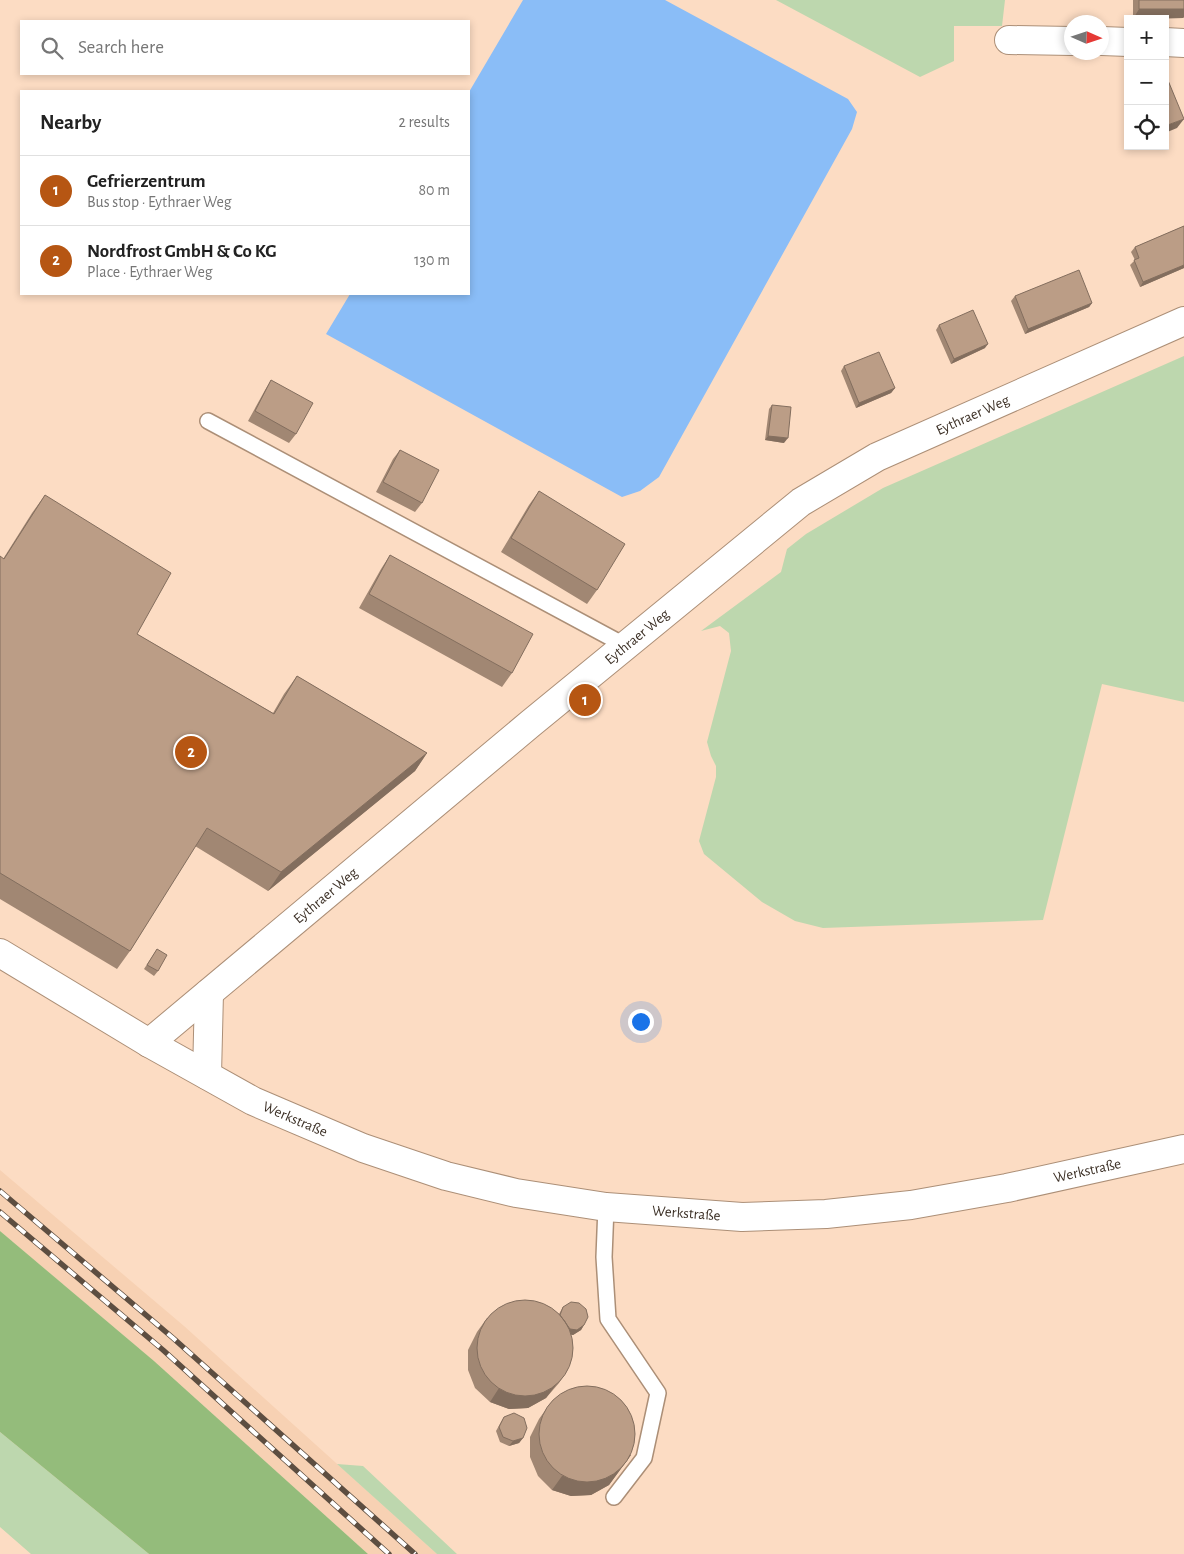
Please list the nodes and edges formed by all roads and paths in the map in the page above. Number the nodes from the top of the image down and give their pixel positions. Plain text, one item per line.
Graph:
1 (1009, 40) dead end
2 (1064, 41) edge
3 (1109, 41) edge
4 (1124, 42) edge
5 (1169, 42) edge
6 (1184, 42) edge
7 (1184, 321) edge
8 (208, 421) dead end
9 (626, 646) junction
10 (0, 953) edge
11 (209, 993) junction
12 (149, 1043) junction
13 (207, 1075) junction
14 (1184, 1149) edge
15 (606, 1207) junction
16 (614, 1497) dead end

1 - 2 street
3 - 4 street
5 - 6 street
7 - 9 street, Eythraer Weg
8 - 9 lane
9 - 11 street, Eythraer Weg
10 - 12 street, Werkstraße
11 - 12 street, Eythraer Weg
11 - 13 street
12 - 13 street, Werkstraße
13 - 15 street, Werkstraße
14 - 15 street, Werkstraße
15 - 16 lane

